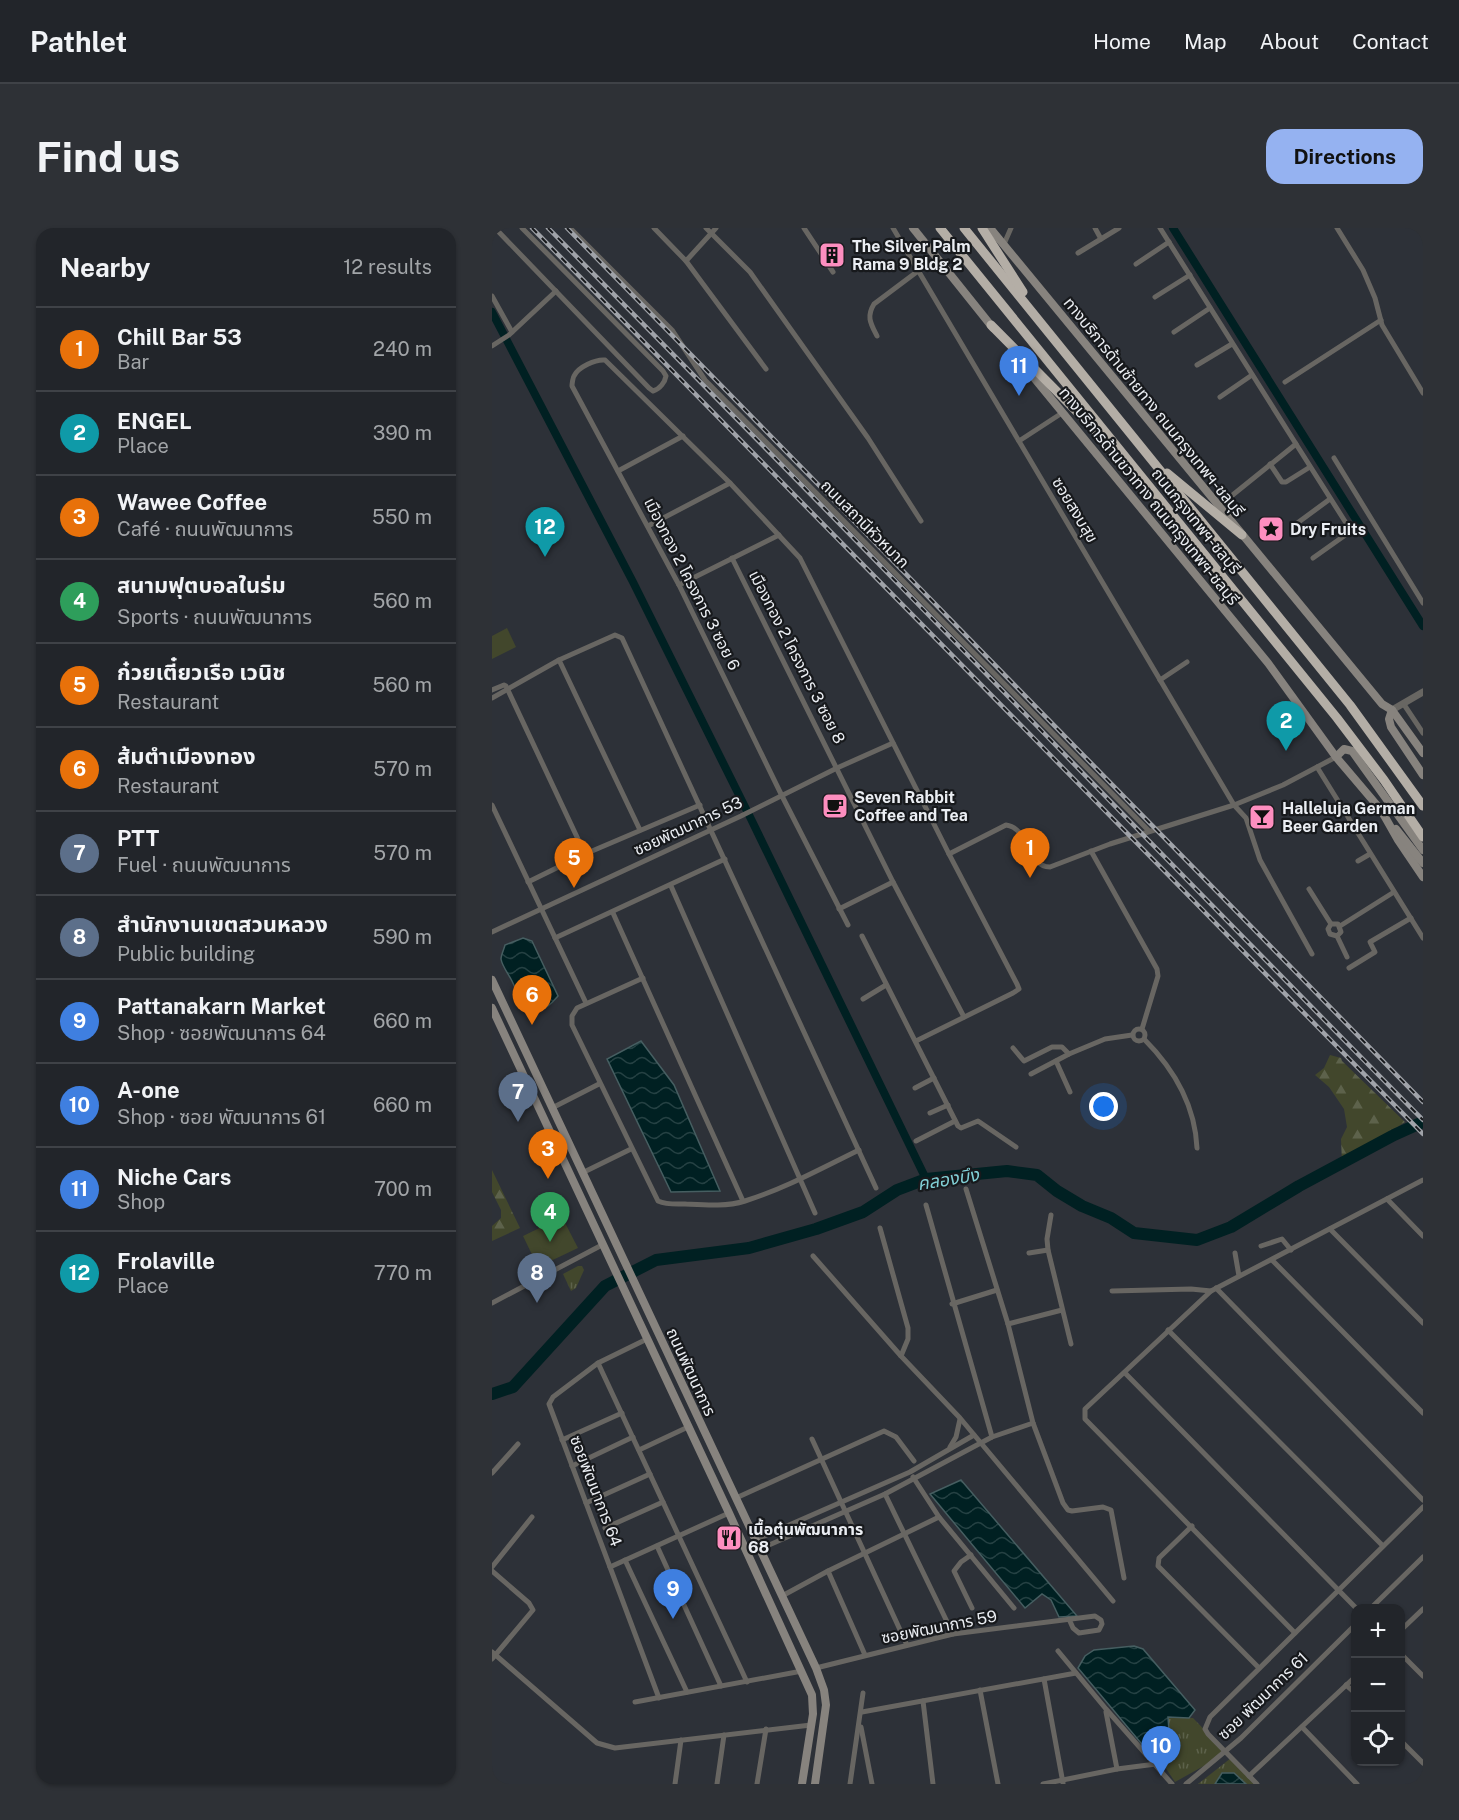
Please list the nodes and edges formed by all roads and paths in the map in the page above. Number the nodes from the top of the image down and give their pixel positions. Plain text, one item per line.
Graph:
1 (495, 228) edge
2 (522, 228) edge
3 (570, 228) edge
4 (654, 228) edge
5 (706, 228) edge
6 (716, 228) edge
7 (804, 228) edge
8 (893, 228) edge
9 (914, 228) edge
10 (940, 228) edge
11 (964, 228) edge
12 (982, 228) edge
13 (990, 228) edge
14 (1011, 228) edge
15 (1095, 228) edge
16 (1119, 228) edge
17 (1160, 228) edge
18 (1336, 228) edge
19 (711, 234) junction
20 (1101, 239) junction
21 (1169, 242) junction
22 (1004, 244) junction
23 (1078, 253) dead end
24 (686, 261) junction
25 (1136, 264) dead end
26 (918, 271) junction
27 (833, 272) dead end
28 (1190, 275) junction
29 (556, 291) junction
30 (492, 296) edge
31 (1155, 297) dead end
32 (1210, 308) junction
33 (1381, 320) junction
34 (991, 326) junction
35 (1045, 327) junction
36 (1174, 332) dead end
37 (511, 334) junction
38 (877, 336) dead end
39 (1232, 344) junction
40 (492, 346) edge
41 (1197, 366) dead end
42 (766, 369) dead end
43 (1252, 375) junction
44 (1285, 382) dead end
45 (1423, 393) edge
46 (1220, 397) dead end
47 (1062, 413) junction
48 (683, 436) junction
49 (1019, 441) junction
50 (1296, 444) junction
51 (1334, 458) dead end
52 (1151, 460) junction
53 (1270, 464) junction
54 (1310, 467) junction
55 (618, 471) junction
56 (1137, 472) junction
57 (730, 483) junction
58 (1330, 499) junction
59 (1219, 506) junction
60 (921, 521) dead end
61 (1296, 524) dead end
62 (648, 526) junction
63 (779, 535) junction
64 (1242, 535) junction
65 (732, 558) junction
66 (1313, 558) dead end
67 (679, 585) junction
68 (1423, 603) edge
69 (559, 660) junction
70 (1187, 662) dead end
71 (1160, 680) junction
72 (507, 689) junction
73 (492, 690) edge
74 (1423, 692) edge
75 (492, 698) edge
76 (1403, 703) junction
77 (1392, 710) junction
78 (1401, 721) junction
79 (1423, 733) edge
80 (1395, 734) junction
81 (893, 743) junction
82 (1423, 753) edge
83 (1336, 757) junction
84 (1317, 767) junction
85 (837, 768) junction
86 (1423, 775) edge
87 (782, 796) junction
88 (492, 805) edge
89 (700, 805) junction
90 (1234, 806) junction
91 (1423, 806) edge
92 (1381, 810) junction
93 (640, 830) junction
94 (712, 830) junction
95 (1149, 831) junction
96 (1423, 837) edge
97 (1423, 850) edge
98 (1091, 851) junction
99 (585, 854) junction
100 (949, 854) junction
101 (1370, 854) junction
102 (725, 859) junction
103 (1358, 861) dead end
104 (1423, 863) edge
105 (1423, 877) edge
106 (528, 882) junction
107 (893, 882) junction
108 (670, 886) junction
109 (1309, 889) dead end
110 (1394, 892) junction
111 (541, 909) junction
112 (839, 909) junction
113 (613, 913) junction
114 (1411, 918) junction
115 (1331, 924) junction
116 (848, 925) dead end
117 (1340, 926) junction
118 (492, 932) edge
119 (862, 936) dead end
120 (1337, 936) junction
121 (555, 938) junction
122 (1423, 938) edge
123 (1312, 954) dead end
124 (1347, 957) dead end
125 (1349, 968) dead end
126 (643, 978) junction
127 (492, 980) edge
128 (886, 984) junction
129 (863, 999) dead end
130 (586, 1003) junction
131 (492, 1008) edge
132 (964, 1017) junction
133 (1142, 1029) junction
134 (1132, 1035) junction
135 (1144, 1039) junction
136 (916, 1041) junction
137 (1013, 1048) dead end
138 (1070, 1054) junction
139 (1056, 1061) junction
140 (1031, 1074) dead end
141 (934, 1078) junction
142 (599, 1084) junction
143 (915, 1088) dead end
144 (1070, 1092) dead end
145 (948, 1105) junction
146 (552, 1108) junction
147 (930, 1113) dead end
148 (955, 1121) junction
149 (568, 1141) junction
150 (916, 1141) dead end
151 (556, 1146) junction
152 (1016, 1147) dead end
153 (1197, 1148) dead end
154 (631, 1149) junction
155 (858, 1150) junction
156 (582, 1173) junction
157 (800, 1178) junction
158 (1423, 1180) edge
159 (876, 1188) dead end
160 (966, 1189) dead end
161 (1387, 1199) junction
162 (744, 1201) junction
163 (926, 1205) dead end
164 (815, 1213) dead end
165 (1051, 1215) dead end
166 (880, 1228) dead end
167 (1330, 1229) junction
168 (1423, 1236) edge
169 (602, 1245) junction
170 (1261, 1246) dead end
171 (1048, 1250) junction
172 (1291, 1250) junction
173 (1029, 1253) dead end
174 (1235, 1253) dead end
175 (813, 1256) dead end
176 (1272, 1260) junction
177 (1239, 1276) junction
178 (997, 1290) junction
179 (1213, 1290) junction
180 (1112, 1291) dead end
181 (492, 1303) edge
182 (952, 1304) junction
183 (1062, 1310) junction
184 (1423, 1323) edge
185 (1008, 1324) junction
186 (1168, 1330) junction
187 (647, 1339) junction
188 (1071, 1344) dead end
189 (901, 1356) junction
190 (598, 1363) junction
191 (1125, 1373) junction
192 (622, 1413) junction
193 (1423, 1413) edge
194 (960, 1418) junction
195 (1033, 1423) junction
196 (688, 1427) junction
197 (974, 1435) junction
198 (633, 1437) junction
199 (992, 1437) junction
200 (812, 1439) dead end
201 (562, 1440) junction
202 (981, 1442) junction
203 (518, 1444) dead end
204 (949, 1448) junction
205 (639, 1450) junction
206 (821, 1460) junction
207 (914, 1461) dead end
208 (572, 1466) junction
209 (910, 1472) junction
210 (492, 1473) edge
211 (650, 1474) junction
212 (914, 1478) junction
213 (885, 1494) junction
214 (736, 1498) junction
215 (1423, 1500) edge
216 (841, 1502) junction
217 (586, 1503) junction
218 (663, 1503) junction
219 (1423, 1507) edge
220 (740, 1508) junction
221 (729, 1513) junction
222 (846, 1513) junction
223 (532, 1517) dead end
224 (939, 1517) junction
225 (1192, 1526) junction
226 (605, 1528) dead end
227 (904, 1534) junction
228 (679, 1536) junction
229 (755, 1540) junction
230 (657, 1545) junction
231 (1383, 1546) junction
232 (760, 1549) junction
233 (865, 1553) junction
234 (970, 1555) junction
235 (1423, 1557) edge
236 (625, 1560) junction
237 (610, 1567) junction
238 (492, 1569) edge
239 (828, 1571) junction
240 (1124, 1578) dead end
241 (1338, 1590) junction
242 (782, 1596) junction
243 (1113, 1601) dead end
244 (1352, 1604) edge
245 (1375, 1604) edge
246 (972, 1608) dead end
247 (1014, 1608) dead end
248 (1423, 1609) edge
249 (1069, 1619) junction
250 (1405, 1627) edge
251 (1351, 1629) edge
252 (1295, 1633) junction
253 (953, 1634) junction
254 (907, 1645) junction
255 (1059, 1651) dead end
256 (493, 1655) edge
257 (865, 1655) junction
258 (1405, 1657) edge
259 (816, 1668) junction
260 (1259, 1668) junction
261 (802, 1671) junction
262 (1076, 1672) junction
263 (1423, 1676) edge
264 (1044, 1679) junction
265 (1351, 1680) edge
266 (747, 1682) junction
267 (1346, 1685) junction
268 (721, 1686) junction
269 (980, 1690) junction
270 (1351, 1690) edge
271 (687, 1692) junction
272 (863, 1693) dead end
273 (659, 1698) junction
274 (923, 1701) junction
275 (635, 1702) dead end
276 (1106, 1709) junction
277 (862, 1712) junction
278 (861, 1722) junction
279 (811, 1725) junction
280 (1302, 1727) junction
281 (766, 1729) junction
282 (724, 1734) junction
283 (681, 1740) junction
284 (1405, 1744) edge
285 (1226, 1752) junction
286 (1423, 1763) edge
287 (1156, 1764) junction
288 (1118, 1769) junction
289 (1249, 1776) junction
290 (492, 1783) edge
291 (1063, 1783) edge
292 (497, 1784) edge
293 (675, 1784) edge
294 (717, 1784) edge
295 (757, 1784) edge
296 (802, 1784) edge
297 (815, 1784) edge
298 (850, 1784) edge
299 (872, 1784) edge
300 (933, 1784) edge
301 (998, 1784) edge
302 (1043, 1784) edge
303 (1173, 1784) edge
304 (1186, 1784) edge
305 (1257, 1784) edge
306 (1357, 1784) edge

1 - 29 street
2 - 29 street
3 - 95 street, ถนนสถานีหัวหมาก
4 - 24 street
5 - 19 street
6 - 19 street
7 - 27 street
8 - 26 street, ซอยสงบสุข
9 - 34 main road, ทางบริการด้านขวาทาง ถนนกรุงเทพฯ-ชลบุรี
10 - 56 highway, ถนนกรุงเทพฯ-ชลบุรี
11 - 35 highway, ถนนกรุงเทพฯ-ชลบุรี
12 - 35 highway
13 - 22 main road, ทางบริการด้านซ้ายทาง ถนนกรุงเทพฯ-ชลบุรี
14 - 22 street
15 - 20 street
16 - 20 street
17 - 21 street
18 - 33 street
19 - 24 street
19 - 60 street
20 - 23 street
21 - 25 street
21 - 28 street
22 - 59 main road, ทางบริการด้านซ้ายทาง ถนนกรุงเทพฯ-ชลบุรี
24 - 42 street
26 - 38 street
26 - 49 street, ซอยสงบสุข
28 - 31 street
28 - 32 street
29 - 37 street
30 - 37 street
32 - 36 street
32 - 39 street
33 - 44 street
33 - 45 street
34 - 47 main road, ทางบริการด้านขวาทาง ถนนกรุงเทพฯ-ชลบุรี
34 - 56 highway
35 - 52 highway, ถนนกรุงเทพฯ-ชลบุรี
37 - 40 street
39 - 41 street
39 - 43 street
43 - 46 street
43 - 50 street
47 - 49 street
47 - 83 main road, ทางบริการด้านขวาทาง ถนนกรุงเทพฯ-ชลบุรี
48 - 55 street
48 - 55 street, เมืองทอง 2 โครงการ 3 ซอย 6
48 - 57 street
49 - 71 street, ซอยสงบสุข
50 - 53 street
50 - 54 street
51 - 68 street
52 - 64 highway
52 - 91 highway, ถนนกรุงเทพฯ-ชลบุรี
53 - 54 street
53 - 59 street
54 - 58 street
55 - 62 street, เมืองทอง 2 โครงการ 3 ซอย 6
56 - 96 highway, ถนนกรุงเทพฯ-ชลบุรี
57 - 62 street
57 - 63 street
58 - 61 street
58 - 66 street
59 - 64 main road, ทางบริการด้านซ้ายทาง ถนนกรุงเทพฯ-ชลบุรี
62 - 67 street, เมืองทอง 2 โครงการ 3 ซอย 6
63 - 65 street
63 - 81 street
64 - 77 main road, ทางบริการด้านซ้ายทาง ถนนกรุงเทพฯ-ชลบุรี
65 - 67 street
65 - 85 street, เมืองทอง 2 โครงการ 3 ซอย 8
67 - 87 street, เมืองทอง 2 โครงการ 3 ซอย 6
69 - 72 street
69 - 89 street
69 - 93 street
70 - 71 street
71 - 90 street, ซอยสงบสุข
72 - 73 street
72 - 75 street
72 - 99 street
74 - 76 street
76 - 77 street
76 - 79 street
77 - 78 main road, ทางบริการด้านซ้ายทาง ถนนกรุงเทพฯ-ชลบุรี
77 - 80 main road
78 - 80 main road
78 - 82 main road, ทางบริการด้านซ้ายทาง ถนนกรุงเทพฯ-ชลบุรี
80 - 86 main road
81 - 85 street, ซอยพัฒนาการ 53
81 - 100 street
83 - 84 street
83 - 92 main road, ทางบริการด้านขวาทาง ถนนกรุงเทพฯ-ชลบุรี
83 - 97 main road
84 - 90 street
84 - 101 street
85 - 87 street, ซอยพัฒนาการ 53
85 - 107 street, เมืองทอง 2 โครงการ 3 ซอย 8
87 - 94 street, ซอยพัฒนาการ 53
87 - 112 street, เมืองทอง 2 โครงการ 3 ซอย 6
88 - 106 street
89 - 93 street
89 - 94 street
90 - 95 street
90 - 123 street, ซอยสงบสุข
92 - 104 main road
92 - 105 main road, ทางบริการด้านขวาทาง ถนนกรุงเทพฯ-ชลบุรี
93 - 99 street
94 - 102 street
94 - 111 street, ซอยพัฒนาการ 53
95 - 98 street
98 - 100 street
98 - 133 street
99 - 106 street
100 - 132 street
101 - 103 street
101 - 110 street
102 - 108 street
102 - 155 street
106 - 111 street
107 - 112 street
107 - 132 street, เมืองทอง 2 โครงการ 3 ซอย 8
108 - 113 street
108 - 157 street
109 - 115 street
110 - 114 street
110 - 117 street
111 - 118 street, ซอยพัฒนาการ 53
111 - 121 street
112 - 116 street, เมืองทอง 2 โครงการ 3 ซอย 6
113 - 121 street
113 - 126 street
114 - 122 street
114 - 125 street
115 - 117 street
115 - 120 street
117 - 120 street
119 - 128 street
120 - 124 street
121 - 130 street
126 - 130 street
126 - 162 street
127 - 146 main road, ถนนพัฒนาการ
128 - 129 street
128 - 136 street
130 - 142 street
131 - 151 main road, ถนนพัฒนาการ
132 - 136 street
133 - 134 street
133 - 135 street
134 - 135 street
134 - 138 street
135 - 153 street
136 - 141 street
137 - 138 street
138 - 139 street
139 - 140 street
139 - 144 street
141 - 143 street
141 - 145 street
142 - 146 street
142 - 154 street
145 - 147 street
145 - 148 street
146 - 149 main road, ถนนพัฒนาการ
148 - 150 street
148 - 152 street
149 - 151 main road
149 - 156 main road, ถนนพัฒนาการ
151 - 169 main road, ถนนพัฒนาการ
154 - 156 street
154 - 162 street
155 - 157 street
155 - 159 street
156 - 214 main road, ถนนพัฒนาการ
157 - 162 street
157 - 164 street
158 - 161 street
160 - 178 street
161 - 167 street
161 - 168 street
163 - 182 street
165 - 171 street
166 - 189 street
167 - 172 street
167 - 184 street
169 - 181 street
169 - 187 main road, ถนนพัฒนาการ
170 - 172 street
171 - 173 street
171 - 183 street
172 - 176 street
174 - 177 street
175 - 189 street
176 - 177 street
176 - 193 street
177 - 179 street
178 - 182 street
178 - 185 street
179 - 180 street
179 - 186 street
179 - 215 street
182 - 199 street
183 - 185 street
183 - 188 street
185 - 195 street
186 - 191 street
186 - 231 street
187 - 190 street, ซอยพัฒนาการ 64
187 - 196 main road, ถนนพัฒนาการ
189 - 194 street
190 - 192 street
190 - 201 street, ซอยพัฒนาการ 64
191 - 225 street
191 - 241 street
192 - 198 street
192 - 201 street
194 - 197 street
194 - 204 street
195 - 199 street
195 - 240 street
196 - 205 street
196 - 221 main road, ถนนพัฒนาการ
197 - 202 street
197 - 204 street
198 - 205 street
198 - 208 street
199 - 202 street
200 - 206 street
201 - 208 street, ซอยพัฒนาการ 64
202 - 212 street
202 - 243 street
203 - 210 street
204 - 209 street
205 - 211 street
206 - 207 street
206 - 214 street
206 - 216 street
208 - 217 street, ซอยพัฒนาการ 64
209 - 212 street
209 - 216 street
211 - 217 street
211 - 218 street
212 - 213 street
212 - 224 street
213 - 222 street
213 - 227 street
214 - 220 main road, ถนนพัฒนาการ
216 - 222 street
216 - 229 street
217 - 237 street, ซอยพัฒนาการ 64
218 - 226 street
218 - 228 street
219 - 231 street
220 - 221 main road
220 - 229 main road, ถนนพัฒนาการ
221 - 228 street
221 - 261 main road, ถนนพัฒนาการ
222 - 232 street
222 - 233 street
223 - 238 street
224 - 227 street
224 - 234 street
225 - 252 street
225 - 260 street
227 - 233 street
227 - 253 street
228 - 230 street
228 - 266 street
229 - 232 main road, ถนนพัฒนาการ
230 - 236 street
230 - 268 street
231 - 241 street
232 - 242 main road, ถนนพัฒนาการ
233 - 239 street
233 - 254 street
234 - 246 street
234 - 247 street
235 - 245 street
236 - 237 street
236 - 271 street
237 - 273 street, ซอยพัฒนาการ 64
238 - 256 street
239 - 242 street
239 - 257 street
241 - 244 street
241 - 252 street
242 - 259 main road, ถนนพัฒนาการ
248 - 250 street
249 - 249 street, ซอยพัฒนาการ 59
249 - 253 street, ซอยพัฒนาการ 59
251 - 285 street, ซอย พัฒนาการ 61
252 - 260 street
253 - 254 street, ซอยพัฒนาการ 59
254 - 257 street, ซอยพัฒนาการ 59
255 - 262 street
256 - 283 street
257 - 259 street, ซอยพัฒนาการ 59
258 - 263 street
259 - 297 main road, ถนนพัฒนาการ
260 - 285 street
261 - 266 street
261 - 279 main road, ถนนพัฒนาการ
262 - 264 street
262 - 276 street
264 - 269 street
264 - 291 street
265 - 267 street
266 - 268 street
267 - 270 street
267 - 280 street
268 - 271 street
269 - 274 street
269 - 301 street
271 - 273 street
272 - 277 street
273 - 275 street
274 - 277 street
274 - 300 street
276 - 287 street
276 - 288 street
277 - 278 street
278 - 298 street
278 - 299 street
279 - 281 street
279 - 296 main road, ถนนพัฒนาการ
280 - 289 street
280 - 306 street
281 - 282 street
281 - 295 street
282 - 283 street
282 - 294 street
283 - 293 street
284 - 286 street
285 - 289 street
285 - 304 street, ซอย พัฒนาการ 61
287 - 288 street
287 - 303 street
288 - 291 street
289 - 305 street
290 - 292 street
291 - 302 street

